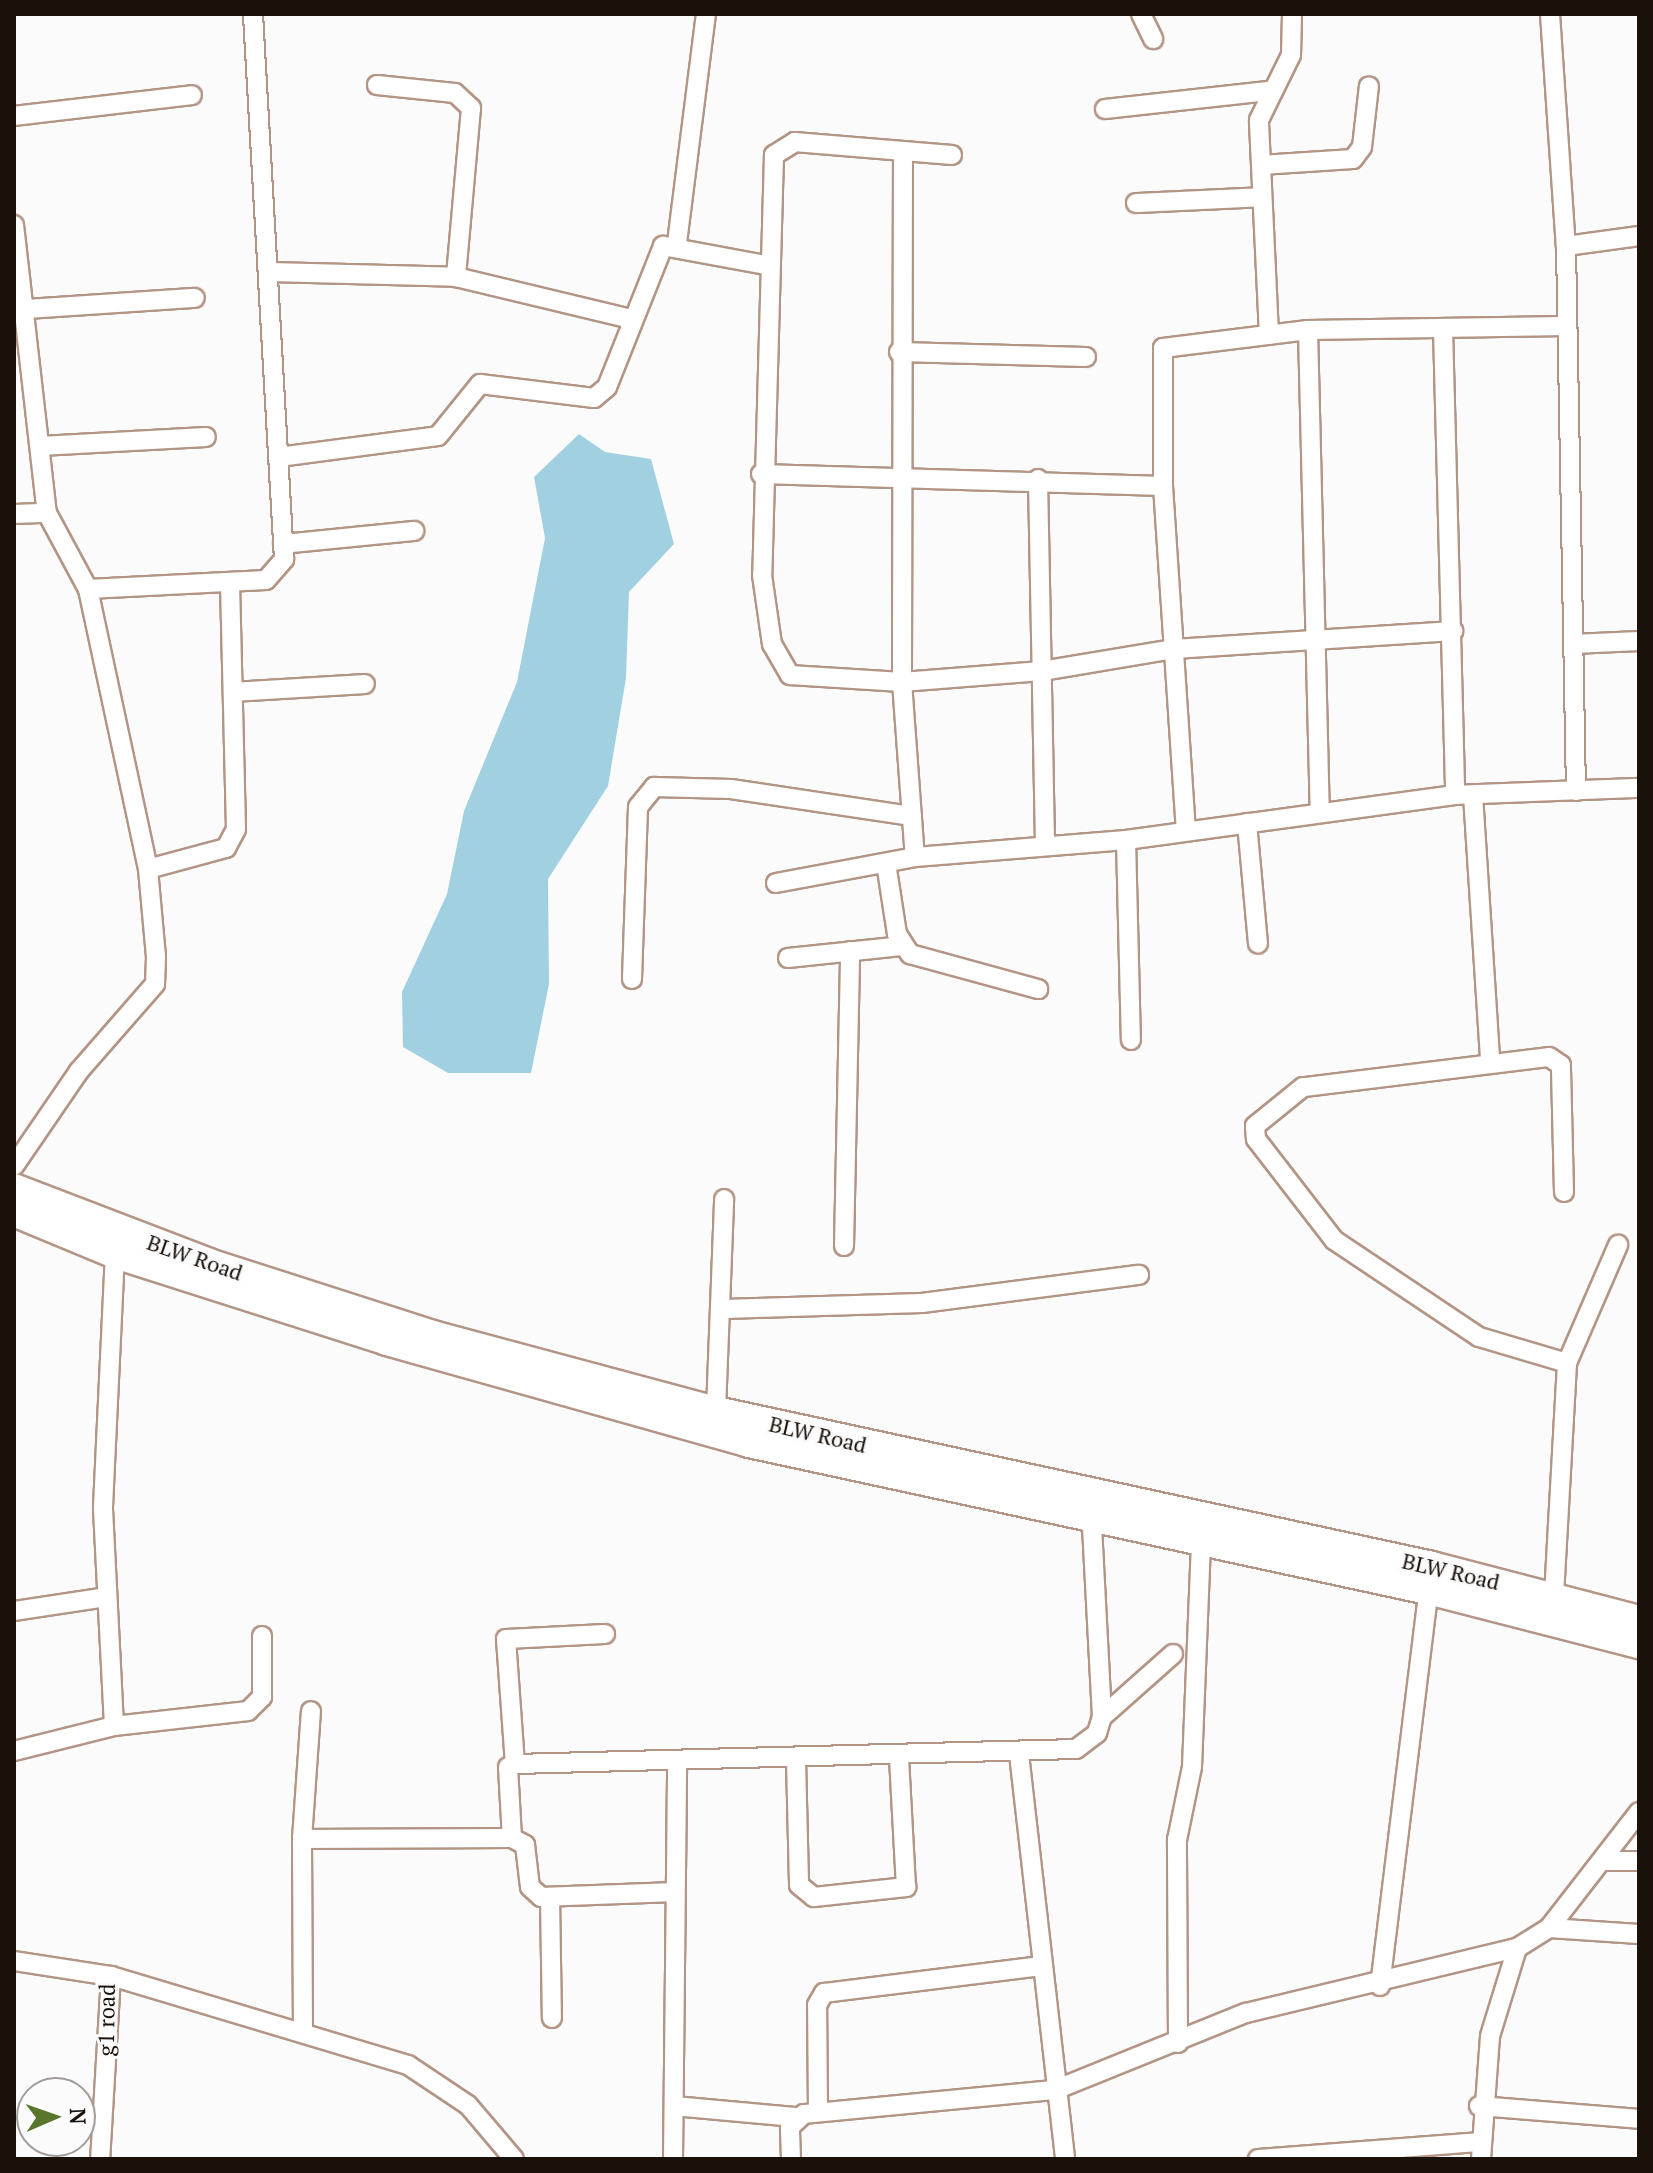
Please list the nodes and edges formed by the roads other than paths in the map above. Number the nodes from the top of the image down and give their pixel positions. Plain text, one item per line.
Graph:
1 (253, 14) edge
2 (706, 14) edge
3 (1141, 14) edge
4 (1292, 14) edge
5 (1550, 14) edge
6 (1153, 39) dead end
7 (377, 85) dead end
8 (1369, 86) dead end
9 (1268, 91) junction
10 (192, 95) dead end
11 (1105, 109) dead end
12 (14, 116) edge
13 (903, 151) junction
14 (952, 155) dead end
15 (1261, 165) junction
16 (1262, 197) junction
17 (1136, 203) dead end
18 (14, 225) edge
19 (1639, 236) edge
20 (677, 243) junction
21 (1566, 246) junction
22 (15, 257) edge
23 (766, 265) junction
24 (270, 272) junction
25 (456, 277) junction
26 (195, 298) dead end
27 (28, 309) junction
28 (631, 319) junction
29 (1566, 326) junction
30 (1443, 328) junction
31 (1308, 330) junction
32 (1269, 335) junction
33 (899, 352) junction
34 (1086, 357) dead end
35 (206, 437) dead end
36 (40, 446) junction
37 (279, 457) junction
38 (761, 474) junction
39 (900, 477) junction
40 (1038, 479) junction
41 (1163, 486) junction
42 (47, 513) junction
43 (14, 514) edge
44 (414, 531) dead end
45 (283, 544) junction
46 (230, 584) junction
47 (88, 589) junction
48 (1453, 631) junction
49 (1639, 641) edge
50 (1315, 642) junction
51 (1573, 644) junction
52 (1174, 649) junction
53 (1042, 671) junction
54 (902, 682) junction
55 (365, 684) dead end
56 (233, 692) junction
57 (1639, 788) edge
58 (1576, 791) junction
59 (1464, 795) junction
60 (1320, 811) junction
61 (912, 816) junction
62 (1247, 823) junction
63 (1186, 829) junction
64 (1126, 840) junction
65 (1045, 843) junction
66 (915, 857) junction
67 (886, 863) junction
68 (148, 869) junction
69 (776, 883) dead end
70 (1258, 944) dead end
71 (903, 946) junction
72 (850, 951) junction
73 (788, 958) dead end
74 (632, 979) dead end
75 (1038, 989) dead end
76 (1131, 1040) dead end
77 (1490, 1059) junction
78 (14, 1166) edge
79 (14, 1188) edge
80 (1564, 1192) dead end
81 (724, 1199) dead end
82 (14, 1212) edge
83 (93, 1232) junction
84 (1618, 1245) dead end
85 (844, 1246) dead end
86 (115, 1254) junction
87 (1139, 1275) dead end
88 (723, 1309) junction
89 (1567, 1363) junction
90 (716, 1411) junction
91 (1091, 1508) junction
92 (1201, 1544) junction
93 (1430, 1578) junction
94 (1554, 1596) junction
95 (107, 1597) junction
96 (14, 1611) edge
97 (1639, 1620) edge
98 (605, 1634) dead end
99 (262, 1636) dead end
100 (1639, 1644) edge
101 (1173, 1654) dead end
102 (311, 1711) dead end
103 (1102, 1717) junction
104 (114, 1726) junction
105 (14, 1751) edge
106 (1019, 1754) junction
107 (899, 1756) junction
108 (796, 1760) junction
109 (677, 1764) junction
110 (508, 1767) dead end
111 (1639, 1812) edge
112 (512, 1838) junction
113 (302, 1839) junction
114 (1605, 1861) junction
115 (1639, 1861) edge
116 (675, 1892) junction
117 (550, 1897) junction
118 (1549, 1928) junction
119 (1639, 1934) edge
120 (1517, 1948) junction
121 (14, 1961) edge
122 (1042, 1966) junction
123 (111, 1976) junction
124 (1380, 1986) junction
125 (552, 2018) dead end
126 (303, 2033) junction
127 (1178, 2043) junction
128 (1055, 2090) junction
129 (674, 2106) junction
130 (1479, 2106) junction
131 (818, 2111) junction
132 (795, 2117) junction
133 (1639, 2119) edge
134 (1479, 2150) edge
135 (100, 2159) edge
136 (514, 2159) edge
137 (673, 2159) edge
138 (791, 2159) edge
139 (1065, 2159) edge
140 (1258, 2159) edge

1 - 24 street
2 - 20 street
3 - 6 street
4 - 9 street
5 - 21 street
7 - 25 street
8 - 15 street
9 - 11 street
9 - 15 street
10 - 12 street
13 - 14 street
13 - 23 street
13 - 33 street
15 - 16 street
16 - 17 street
16 - 32 street
18 - 22 street
19 - 21 street
20 - 23 street
20 - 28 street
21 - 29 street
22 - 27 street
23 - 38 street
24 - 25 street
24 - 37 street
25 - 28 street
26 - 27 street
27 - 36 street
28 - 37 street
29 - 30 street
29 - 51 street
30 - 31 street
30 - 48 street
31 - 32 street
31 - 50 street
32 - 41 street
33 - 34 street
33 - 39 street
35 - 36 street
36 - 42 street
37 - 45 street
38 - 39 street
38 - 54 street
39 - 40 street
39 - 54 street
40 - 41 street
40 - 53 street
41 - 52 street
42 - 43 street
42 - 47 street
44 - 45 street
45 - 46 street
46 - 47 street
46 - 56 street
47 - 68 street
48 - 50 street
48 - 59 street
49 - 51 street
50 - 52 street
50 - 60 street
51 - 58 street
52 - 53 street
52 - 63 street
53 - 54 street
53 - 65 street
54 - 61 street
55 - 56 street
56 - 68 street
57 - 58 street
58 - 59 street
59 - 60 street
59 - 77 street
60 - 62 street
61 - 66 street
61 - 74 street
62 - 63 street
62 - 70 street
63 - 64 street
64 - 65 street
64 - 76 street
65 - 66 street
66 - 67 street
67 - 69 street
67 - 71 street
68 - 78 street
71 - 72 street
71 - 75 street
72 - 73 street
72 - 85 street
77 - 80 street
77 - 89 street
79 - 83 main road, BLW Road
81 - 88 street
82 - 83 main road
83 - 86 main road
83 - 90 main road, BLW Road
84 - 89 street
86 - 91 main road
86 - 95 street
87 - 88 street
88 - 90 street
89 - 94 street
90 - 91 main road, BLW Road
91 - 92 main road
91 - 93 main road, BLW Road
91 - 103 street
92 - 93 main road
92 - 127 street
93 - 94 main road, BLW Road
93 - 100 main road
93 - 124 street
94 - 97 main road, BLW Road
95 - 96 street
95 - 104 street
98 - 109 street
99 - 104 street
101 - 103 street
102 - 113 street
103 - 106 street
104 - 105 street
106 - 107 street
106 - 122 street
107 - 108 street
107 - 108 street
108 - 109 street
109 - 116 street
110 - 112 street
111 - 114 street
112 - 113 street
112 - 117 street
113 - 126 street
114 - 115 street
114 - 118 street
116 - 117 street
116 - 129 street
117 - 125 street
118 - 119 street
118 - 120 street
120 - 124 street
120 - 130 street
121 - 123 street, g1 road
122 - 128 street
122 - 131 street
123 - 126 street
123 - 135 street, g1 road
124 - 127 street
126 - 136 street
127 - 128 street
128 - 131 street
128 - 139 street
129 - 132 street
129 - 137 street
130 - 133 street
130 - 134 street
131 - 132 street
132 - 138 street
134 - 140 street

